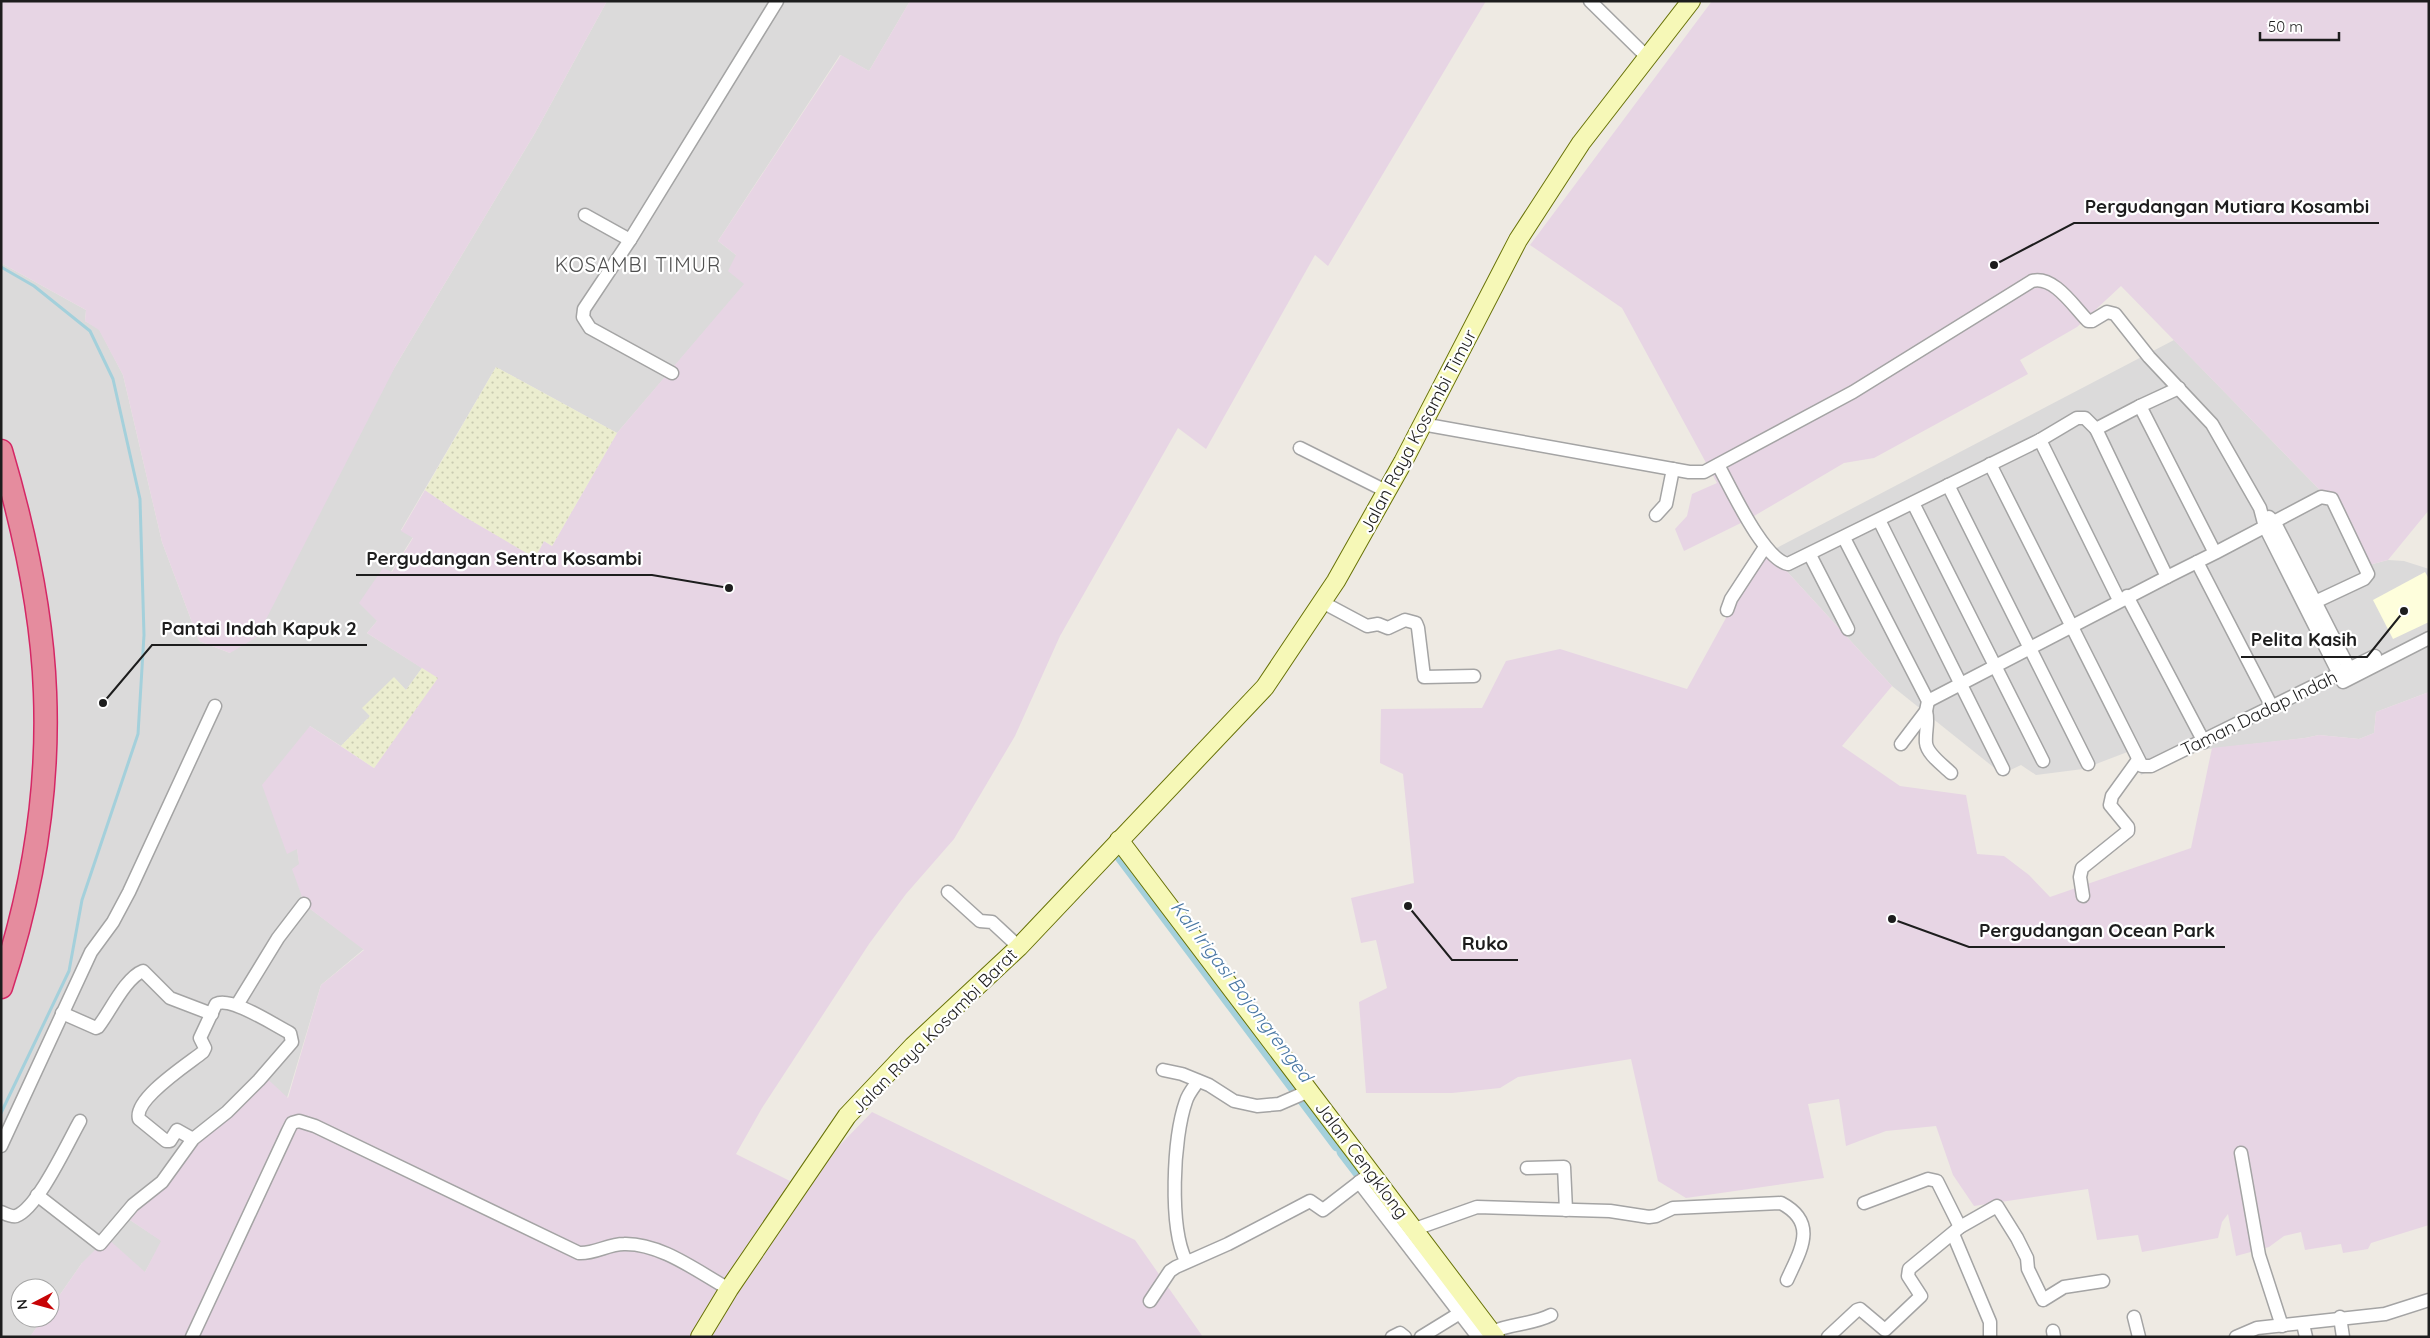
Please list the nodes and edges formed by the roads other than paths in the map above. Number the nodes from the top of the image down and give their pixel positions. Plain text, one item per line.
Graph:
1 (777, 1) edge
2 (1590, 1) edge
3 (1691, 1) edge
4 (1647, 57) junction
5 (585, 215) dead end
6 (630, 240) junction
7 (672, 373) dead end
8 (2178, 388) junction
9 (2140, 406) junction
10 (1422, 424) junction
11 (2096, 429) junction
12 (2040, 440) junction
13 (1300, 448) dead end
14 (1, 451) edge
15 (1990, 464) junction
16 (1718, 465) junction
17 (1674, 469) junction
18 (1948, 485) junction
19 (1386, 491) junction
20 (1913, 503) junction
21 (1656, 515) dead end
22 (1879, 520) junction
23 (2270, 525) junction
24 (1844, 538) junction
25 (1765, 547) junction
26 (2215, 552) junction
27 (1810, 555) junction
28 (2197, 562) junction
29 (2167, 578) junction
30 (2123, 598) junction
31 (1322, 602) junction
32 (2315, 602) junction
33 (1727, 610) dead end
34 (2071, 625) junction
35 (1848, 629) dead end
36 (2429, 630) edge
37 (2429, 638) edge
38 (2029, 647) junction
39 (1994, 665) junction
40 (2346, 675) junction
41 (1474, 676) dead end
42 (1960, 684) junction
43 (215, 706) dead end
44 (1927, 706) junction
45 (2272, 707) junction
46 (2204, 742) junction
47 (1901, 744) dead end
48 (2043, 761) dead end
49 (2140, 763) junction
50 (2088, 764) dead end
51 (2003, 769) dead end
52 (1951, 773) dead end
53 (1119, 840) junction
54 (948, 892) dead end
55 (2084, 896) dead end
56 (304, 904) dead end
57 (1020, 947) junction
58 (1, 987) edge
59 (237, 1005) junction
60 (62, 1013) junction
61 (212, 1014) junction
62 (1163, 1070) dead end
63 (1198, 1081) junction
64 (1303, 1094) junction
65 (80, 1121) dead end
66 (193, 1140) junction
67 (1, 1146) edge
68 (2241, 1153) dead end
69 (1527, 1168) dead end
70 (1365, 1177) junction
71 (37, 1195) junction
72 (1864, 1202) dead end
73 (1566, 1210) junction
74 (1, 1212) edge
75 (1415, 1230) junction
76 (1956, 1230) junction
77 (1186, 1261) junction
78 (1787, 1280) dead end
79 (2103, 1281) dead end
80 (729, 1289) junction
81 (2429, 1300) edge
82 (1150, 1301) dead end
83 (1460, 1313) junction
84 (1551, 1315) dead end
85 (2134, 1317) dead end
86 (2340, 1317) junction
87 (2302, 1324) junction
88 (2282, 1326) junction
89 (1488, 1335) edge
90 (192, 1337) edge
91 (700, 1337) edge
92 (1392, 1337) edge
93 (1405, 1337) edge
94 (1421, 1337) edge
95 (1828, 1337) edge
96 (1990, 1337) edge
97 (2139, 1337) edge
98 (2236, 1337) edge
99 (2306, 1337) edge
100 (2343, 1337) edge

1 - 6 street
2 - 4 street
3 - 4 main road, Jalan Raya Kosambi Timur
4 - 10 main road, Jalan Raya Kosambi Timur
5 - 6 street
6 - 7 street
8 - 9 street
8 - 16 street
8 - 23 street
9 - 11 street
9 - 26 street
10 - 17 street
10 - 19 main road, Jalan Raya Kosambi Timur
11 - 12 street
11 - 29 street
12 - 15 street
12 - 30 street
13 - 19 street
14 - 58 highway
15 - 18 street
15 - 34 street
16 - 17 street
16 - 25 street
17 - 21 street
18 - 20 street
18 - 38 street
19 - 31 main road, Jalan Raya Kosambi Timur
20 - 22 street
20 - 39 street
22 - 24 street
22 - 42 street
23 - 26 street
23 - 32 street
23 - 32 street
23 - 40 street
24 - 27 street
24 - 44 street
25 - 27 street
25 - 33 street
26 - 28 street
27 - 35 street
28 - 29 street
28 - 45 street
29 - 30 street
30 - 34 street
30 - 46 street
31 - 41 street
31 - 53 main road, Jalan Raya Kosambi Timur
32 - 40 street
34 - 38 street
34 - 49 street
36 - 40 street, Taman Dadap Indah
37 - 40 street, Taman Dadap Indah
38 - 39 street
38 - 50 street
39 - 42 street
39 - 48 street
40 - 45 street, Taman Dadap Indah
42 - 44 street
42 - 51 street
43 - 60 street
44 - 47 street
44 - 52 street
45 - 46 street, Taman Dadap Indah
46 - 49 street, Taman Dadap Indah
49 - 55 street
53 - 57 main road, Jalan Raya Kosambi Barat
53 - 64 main road, Jalan Cengklong
54 - 57 street
56 - 59 street
57 - 80 main road, Jalan Raya Kosambi Barat
59 - 61 street
59 - 66 street
60 - 61 street
60 - 67 street
61 - 66 street
62 - 63 street
63 - 64 street
63 - 77 street
64 - 70 main road, Jalan Cengklong
65 - 71 street
66 - 71 street
68 - 88 street
69 - 73 street
70 - 75 main road, Jalan Cengklong
70 - 77 street
70 - 83 street
71 - 74 street
72 - 76 street
73 - 75 street
73 - 78 street
75 - 89 main road, Jalan Cengklong
76 - 79 street
76 - 95 street
76 - 96 street
77 - 82 street
80 - 90 street
80 - 91 main road, Jalan Raya Kosambi Barat
81 - 86 street
83 - 89 street
83 - 94 street
84 - 89 street
85 - 97 street
86 - 87 street
86 - 100 street
87 - 88 street
87 - 99 street
88 - 98 street
92 - 93 street

